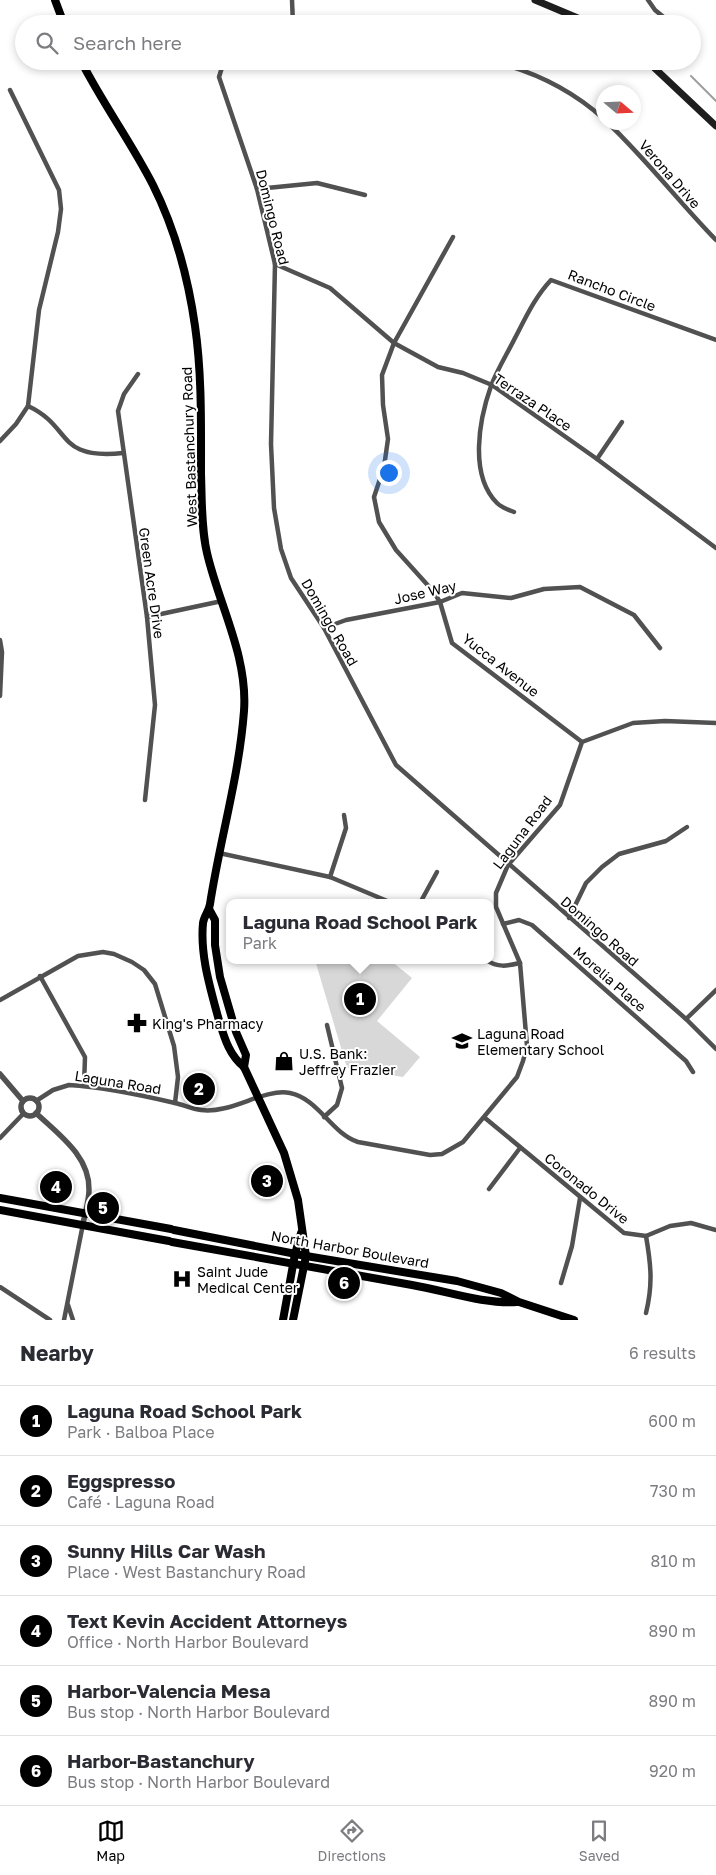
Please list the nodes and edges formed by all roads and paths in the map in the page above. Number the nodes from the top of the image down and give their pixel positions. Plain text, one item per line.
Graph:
1 (55, 0) edge
2 (292, 0) edge
3 (535, 0) edge
4 (648, 0) edge
5 (61, 15) edge
6 (293, 15) edge
7 (571, 15) edge
8 (661, 15) edge
9 (86, 70) edge
10 (221, 70) edge
11 (520, 70) edge
12 (657, 70) edge
13 (10, 90) dead end
14 (596, 112) edge
15 (716, 126) edge
16 (615, 130) edge
17 (257, 189) junction
18 (365, 195) dead end
19 (453, 236) dead end
20 (716, 240) edge
21 (275, 264) junction
22 (716, 340) edge
23 (394, 343) junction
24 (138, 374) dead end
25 (492, 385) junction
26 (28, 406) junction
27 (622, 422) dead end
28 (0, 441) edge
29 (123, 453) junction
30 (597, 459) junction
31 (514, 512) dead end
32 (716, 548) edge
33 (222, 602) junction
34 (440, 602) junction
35 (147, 617) junction
36 (324, 628) junction
37 (0, 640) edge
38 (660, 648) dead end
39 (0, 696) edge
40 (716, 724) edge
41 (582, 742) junction
42 (145, 800) dead end
43 (344, 815) dead end
44 (687, 826) dead end
45 (219, 854) junction
46 (508, 865) junction
47 (437, 872) dead end
48 (330, 877) junction
49 (382, 899) edge
50 (422, 899) edge
51 (209, 909) junction
52 (568, 918) junction
53 (503, 924) junction
54 (520, 963) junction
55 (492, 964) edge
56 (40, 976) junction
57 (716, 990) edge
58 (0, 1000) edge
59 (686, 1019) junction
60 (327, 1025) dead end
61 (716, 1049) edge
62 (244, 1067) junction
63 (693, 1072) dead end
64 (0, 1074) edge
65 (84, 1086) junction
66 (257, 1098) junction
67 (23, 1101) junction
68 (36, 1101) junction
69 (175, 1103) junction
70 (36, 1113) junction
71 (23, 1114) junction
72 (324, 1116) junction
73 (485, 1118) junction
74 (0, 1138) edge
75 (520, 1148) junction
76 (489, 1189) dead end
77 (0, 1198) edge
78 (580, 1198) junction
79 (0, 1210) edge
80 (85, 1214) junction
81 (83, 1224) junction
82 (716, 1230) edge
83 (302, 1231) junction
84 (646, 1236) junction
85 (294, 1254) junction
86 (306, 1256) junction
87 (294, 1266) junction
88 (305, 1267) junction
89 (561, 1283) dead end
90 (0, 1287) edge
91 (519, 1302) junction
92 (68, 1305) junction
93 (646, 1313) dead end
94 (50, 1320) edge
95 (64, 1320) edge
96 (74, 1320) edge
97 (283, 1320) edge
98 (293, 1320) edge
99 (574, 1320) edge

1 - 5 main road
2 - 6 street
3 - 7 main road
4 - 8 street
9 - 33 main road, West Bastanchury Road
10 - 17 street, Domingo Road
11 - 14 street
12 - 15 main road
13 - 26 street
16 - 20 street, Verona Drive
17 - 18 street
17 - 21 street, Domingo Road
19 - 23 street, Yucca Avenue
21 - 23 street, Terraza Place
21 - 36 street, Domingo Road
22 - 25 street, Rancho Circle
23 - 25 street, Terraza Place
23 - 34 street, Yucca Avenue
24 - 29 street, Green Acre Drive
25 - 30 street, Terraza Place
25 - 31 street, Rancho Circle
26 - 28 street
26 - 29 street
27 - 30 street
29 - 35 street, Green Acre Drive
30 - 32 street, Terraza Place
33 - 35 street
33 - 45 main road, West Bastanchury Road
34 - 36 street, Jose Way
34 - 38 street, Jose Way
34 - 41 street, Yucca Avenue
35 - 42 street, Green Acre Drive
36 - 46 street, Domingo Road
37 - 39 street
40 - 41 street
41 - 46 street, Laguna Road
43 - 48 street
44 - 52 street
45 - 48 street
45 - 51 main road, West Bastanchury Road
46 - 52 street, Domingo Road
46 - 53 street, Laguna Road
47 - 50 street
48 - 49 street
51 - 62 main road, West Bastanchury Road
51 - 62 main road, West Bastanchury Road
52 - 59 street, Domingo Road
53 - 54 street, Laguna Road
53 - 63 street, Morelia Place
54 - 55 street
54 - 73 street, Laguna Road
56 - 58 street
56 - 65 street
56 - 69 street
57 - 59 street
59 - 61 street, Domingo Road
60 - 72 street
62 - 66 main road, West Bastanchury Road
64 - 67 street
65 - 68 street, Laguna Road
65 - 69 street, Laguna Road
66 - 69 street, Laguna Road
66 - 72 street, Laguna Road
66 - 83 main road, West Bastanchury Road
67 - 68 street
67 - 71 street
68 - 70 street
70 - 71 street
70 - 80 street
71 - 74 street
72 - 73 street, Laguna Road
73 - 75 street, Coronado Drive
75 - 76 street
75 - 78 street, Coronado Drive
77 - 80 main road, North Harbor Boulevard
78 - 84 street, Coronado Drive
78 - 89 street
79 - 81 main road, North Harbor Boulevard
80 - 81 street
80 - 85 main road, North Harbor Boulevard
81 - 87 main road, North Harbor Boulevard
81 - 92 street
82 - 84 street
83 - 85 main road
83 - 86 main road, West Bastanchury Road
84 - 93 street
85 - 86 main road, North Harbor Boulevard
85 - 87 main road
86 - 88 main road, West Bastanchury Road
86 - 91 main road, North Harbor Boulevard
87 - 88 main road, North Harbor Boulevard
87 - 97 main road
88 - 91 main road, North Harbor Boulevard
88 - 98 main road, West Bastanchury Road
90 - 94 street
91 - 99 main road, North Harbor Boulevard
92 - 95 street
92 - 96 street

